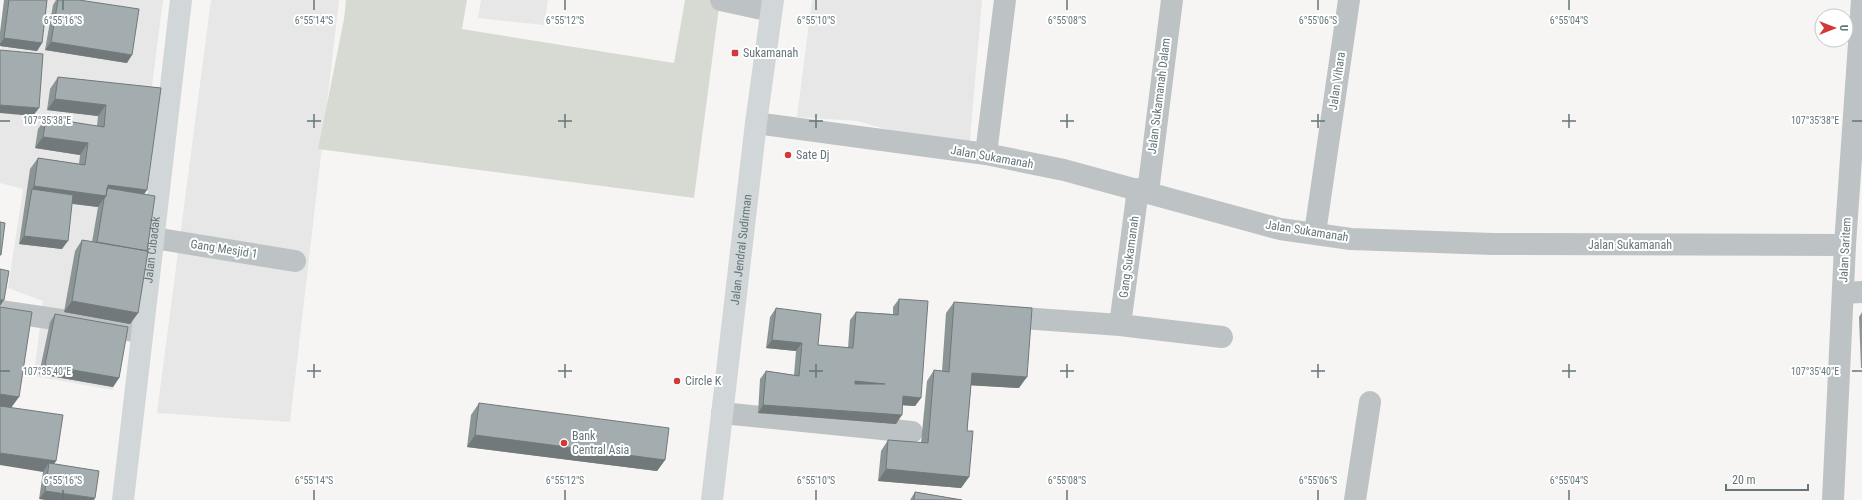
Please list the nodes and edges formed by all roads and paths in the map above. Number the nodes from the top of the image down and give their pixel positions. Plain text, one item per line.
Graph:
1 (181, 0) edge
2 (721, 0) edge
3 (1005, 0) edge
4 (1172, 0) edge
5 (1349, 0) edge
6 (1862, 0) edge
7 (772, 6) edge
8 (756, 123) junction
9 (986, 154) junction
10 (1143, 191) junction
11 (1315, 233) junction
12 (154, 238) junction
13 (1845, 245) junction
14 (295, 261) dead end
15 (1852, 293) edge
16 (0, 311) edge
17 (1022, 318) edge
18 (1120, 325) junction
19 (142, 332) junction
20 (1222, 337) dead end
21 (1370, 402) dead end
22 (722, 413) junction
23 (912, 432) dead end
24 (123, 500) edge
25 (712, 500) edge
26 (1355, 500) edge
27 (1833, 500) edge

1 - 12 main road, Jalan Cibadak
2 - 7 street
3 - 9 street
4 - 10 street, Jalan Sukamanah Dalam
5 - 11 street, Jalan Vihara
6 - 13 street, Jalan Saritem
7 - 8 main road, Jalan Jendral Sudirman
8 - 9 street, Jalan Sukamanah
8 - 22 main road, Jalan Jendral Sudirman
9 - 10 street, Jalan Sukamanah
10 - 11 street, Jalan Sukamanah
10 - 18 street, Gang Sukamanah
11 - 13 street, Jalan Sukamanah
12 - 14 street, Gang Mesjid 1
12 - 19 main road, Jalan Cibadak
13 - 15 street, Jalan Saritem
15 - 27 street, Jalan Saritem
16 - 19 street
17 - 18 street
18 - 20 street
19 - 24 main road, Jalan Cibadak
21 - 26 street
22 - 23 street
22 - 25 main road, Jalan Jendral Sudirman

